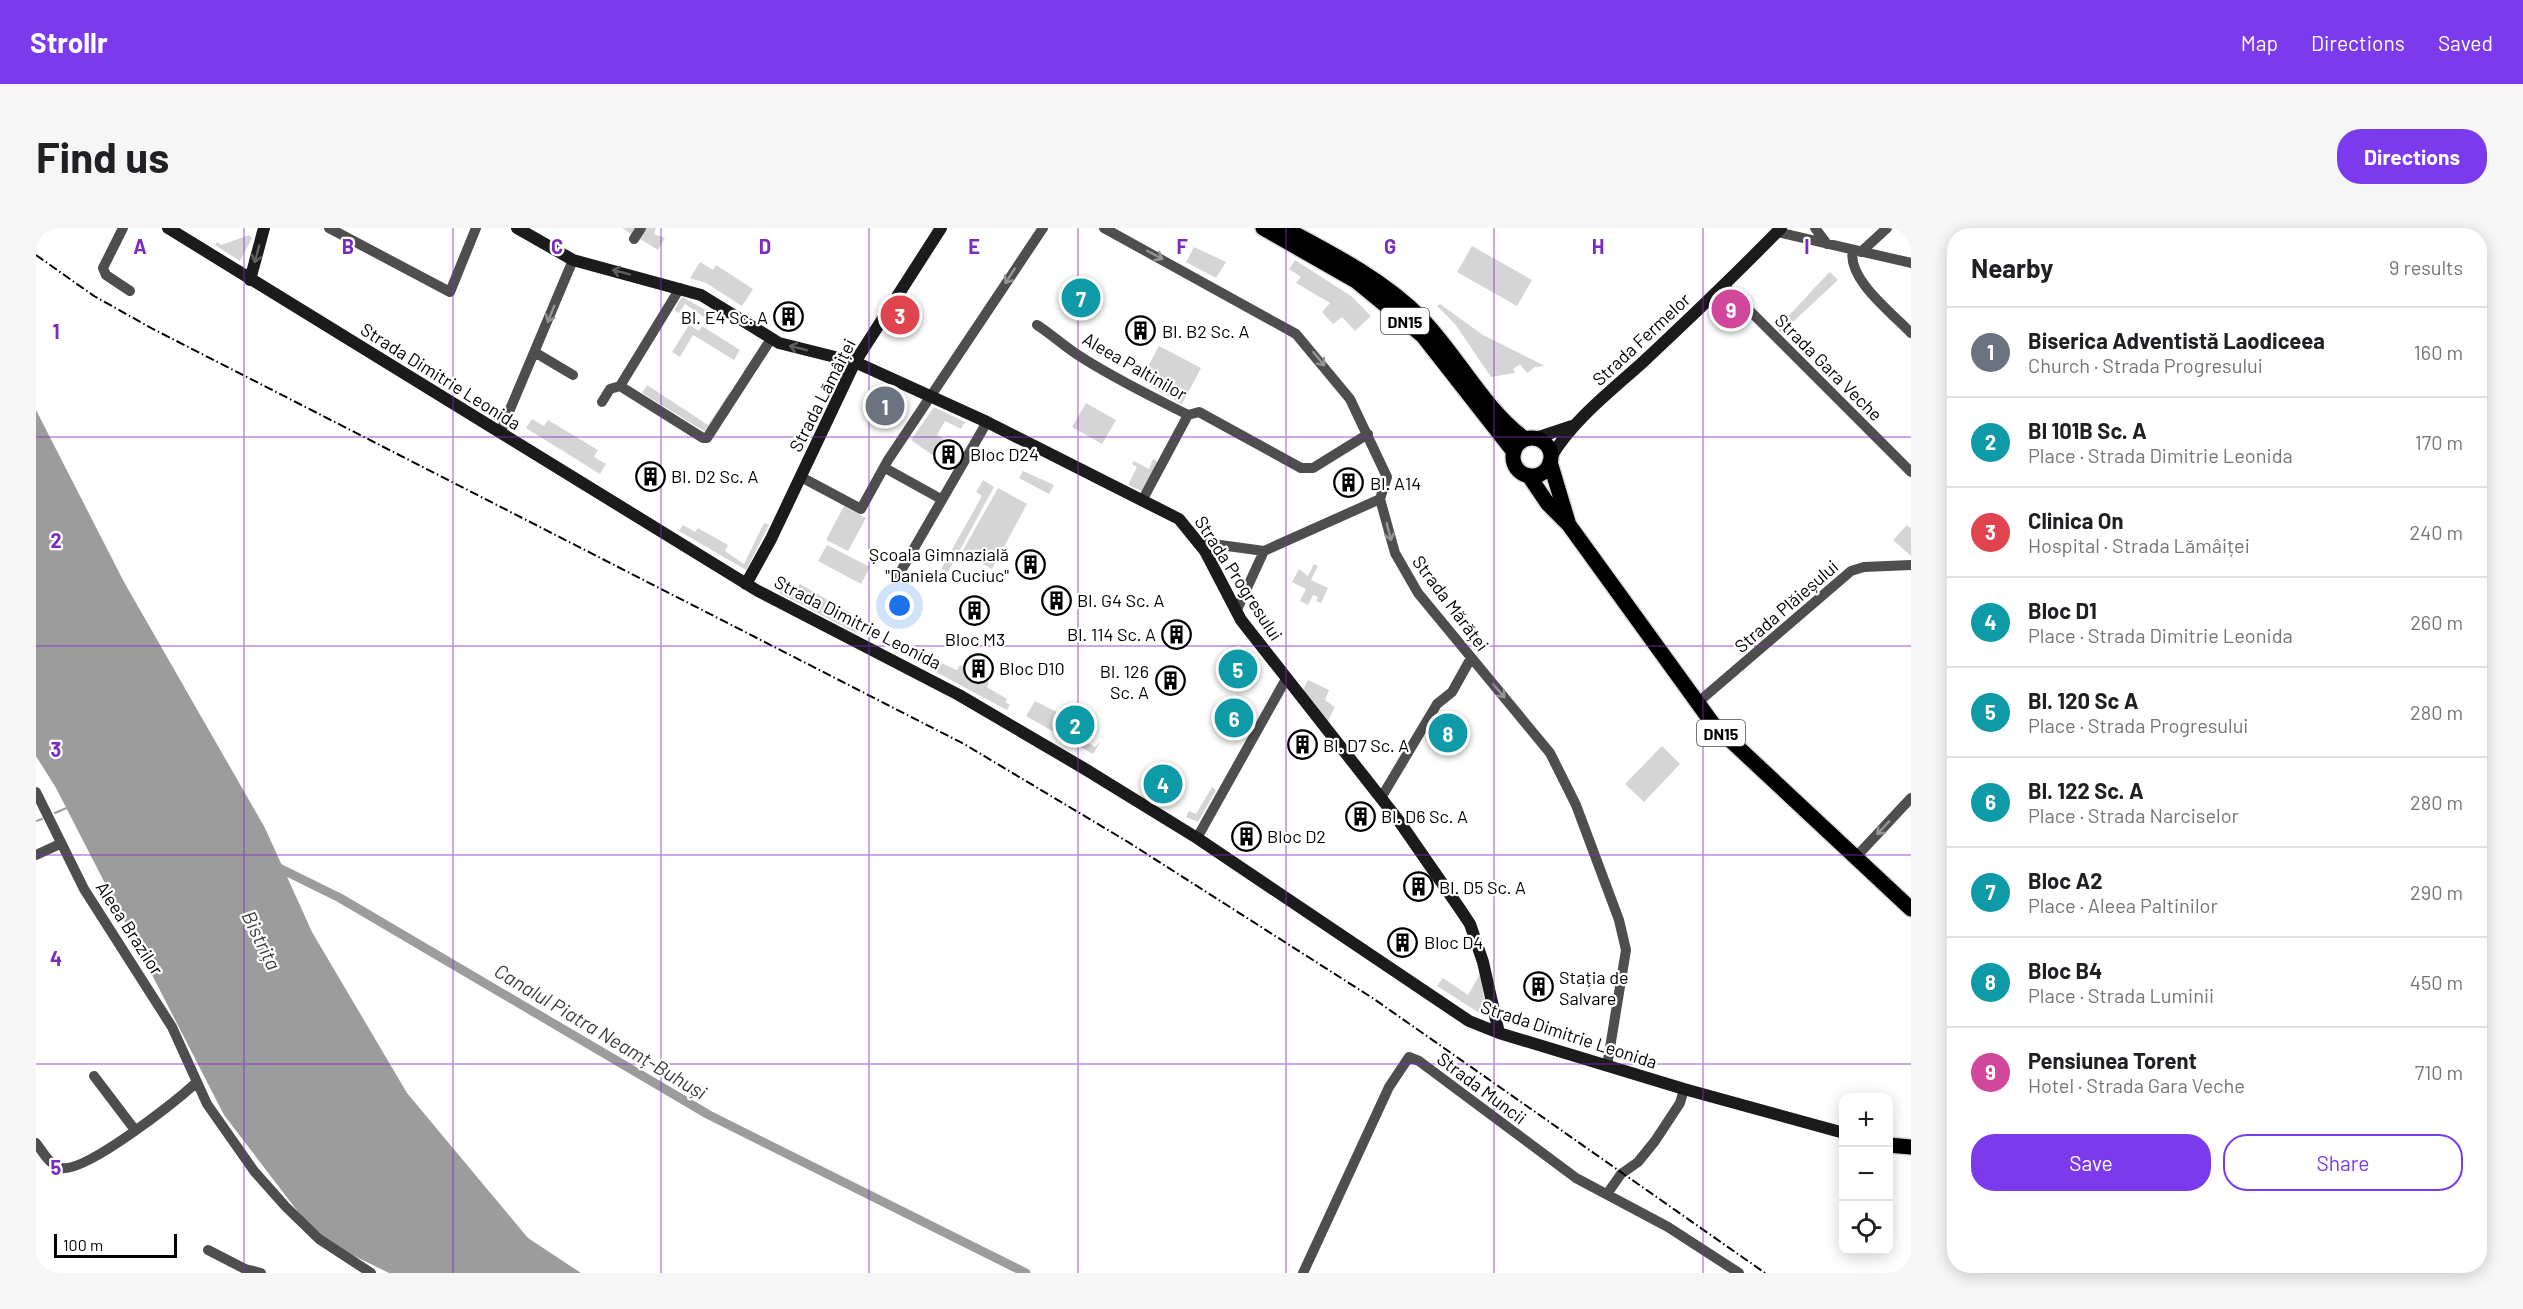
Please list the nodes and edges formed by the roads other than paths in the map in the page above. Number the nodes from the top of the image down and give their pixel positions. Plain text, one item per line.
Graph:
1 (123, 228) edge
2 (168, 228) edge
3 (264, 228) edge
4 (330, 228) edge
5 (476, 228) edge
6 (517, 228) edge
7 (640, 228) edge
8 (941, 228) edge
9 (1043, 228) edge
10 (1104, 228) edge
11 (1263, 228) edge
12 (1284, 228) edge
13 (1815, 228) edge
14 (1887, 228) edge
15 (1779, 230) edge
16 (634, 239) dead end
17 (1827, 244) junction
18 (1857, 251) junction
19 (573, 260) junction
20 (1911, 263) edge
21 (250, 280) junction
22 (1724, 285) junction
23 (680, 288) junction
24 (130, 291) dead end
25 (1037, 325) dead end
26 (1911, 333) edge
27 (771, 339) junction
28 (536, 353) junction
29 (855, 362) junction
30 (573, 375) dead end
31 (620, 386) junction
32 (931, 398) junction
33 (602, 402) dead end
34 (1188, 415) junction
35 (987, 422) junction
36 (1576, 425) junction
37 (500, 434) junction
38 (1368, 434) junction
39 (1531, 439) junction
40 (1514, 452) junction
41 (1551, 460) junction
42 (885, 468) junction
43 (1911, 472) edge
44 (1529, 476) junction
45 (801, 477) junction
46 (1143, 499) junction
47 (1380, 499) junction
48 (941, 500) junction
49 (1569, 525) junction
50 (1198, 542) junction
51 (1264, 551) junction
52 (1911, 565) edge
53 (898, 576) dead end
54 (746, 584) junction
55 (1236, 612) junction
56 (1471, 658) junction
57 (1286, 679) junction
58 (1696, 704) junction
59 (37, 797) edge
60 (1381, 798) junction
61 (1911, 798) edge
62 (1197, 838) junction
63 (60, 844) junction
64 (36, 855) edge
65 (1855, 858) junction
66 (1911, 909) edge
67 (1499, 1033) junction
68 (1607, 1066) junction
69 (94, 1076) dead end
70 (196, 1083) junction
71 (1684, 1089) junction
72 (135, 1130) junction
73 (1839, 1132) edge
74 (36, 1143) edge
75 (1893, 1146) edge
76 (1911, 1149) edge
77 (1607, 1194) junction
78 (208, 1250) dead end
79 (261, 1273) edge
80 (371, 1273) edge
81 (1303, 1273) edge
82 (1738, 1273) edge

1 - 24 street
2 - 21 street, Strada Dimitrie Leonida
3 -> 21 street
4 - 5 street
6 - 19 street, Strada Progresului
7 - 16 street
8 - 29 street, Strada Lămâiței
9 -> 32 street
10 -> 38 street, Strada Mărăței
11 - 40 main road, DN15
12 - 39 main road, DN15
13 - 17 street
14 - 18 street
15 - 17 street
15 - 22 street, Strada Fermelor
17 - 18 street
18 - 20 street
18 - 26 street
23 -> 19 street, Strada Progresului
19 -> 28 street
21 - 37 street, Strada Dimitrie Leonida
22 - 36 street, Strada Fermelor
22 - 43 street, Strada Gara Veche
23 - 27 street, Strada Progresului
23 - 31 street
25 - 34 street, Aleea Paltinilor
29 -> 27 street, Strada Progresului
27 - 31 street
28 - 30 street
28 - 37 street
29 - 32 street, Strada Progresului
29 - 45 street, Strada Lămâiței
31 - 33 street
32 - 35 street, Strada Progresului
32 - 42 street
34 - 38 street, Aleea Paltinilor
34 - 46 street, Aleea Paltinilor
35 - 46 street, Strada Progresului
35 - 48 street
36 - 39 street, Strada Fermelor
36 - 41 street, Strada Fermelor
37 - 54 street, Strada Dimitrie Leonida
38 - 47 street, Strada Mărăței
39 - 40 main road
39 - 41 main road, DN15
40 - 44 main road, DN15
41 - 44 main road
41 - 49 main road, DN15
42 - 45 street
42 - 48 street
44 - 49 main road, DN15
45 - 54 street, Strada Lămâiței
46 - 50 street, Strada Progresului
47 - 51 street
47 -> 56 street, Strada Mărăței
48 - 53 street
49 - 58 main road, DN15
50 - 51 street
50 - 55 street, Strada Progresului
51 - 55 street
52 - 58 street, Strada Plăieșului
54 - 62 street, Strada Dimitrie Leonida
55 - 57 street, Strada Progresului
56 - 60 street
56 -> 68 street, Strada Mărăței
57 - 60 street, Strada Progresului
57 - 62 street
58 - 65 main road, DN15
59 - 63 street, Aleea Brazilor
60 - 67 street, Strada Progresului
61 -> 65 street
62 - 67 street, Strada Dimitrie Leonida
63 - 64 street
63 - 70 street, Aleea Brazilor
65 - 66 main road, DN15
67 - 68 street, Strada Dimitrie Leonida
68 - 71 street, Strada Dimitrie Leonida
69 - 72 street
70 - 72 street
70 - 80 street, Aleea Brazilor
71 - 73 street, Strada Dimitrie Leonida
71 - 77 street
72 - 74 street
75 - 76 main road
77 - 81 street, Strada Muncii
77 - 82 street, Strada Muncii
78 - 79 street

